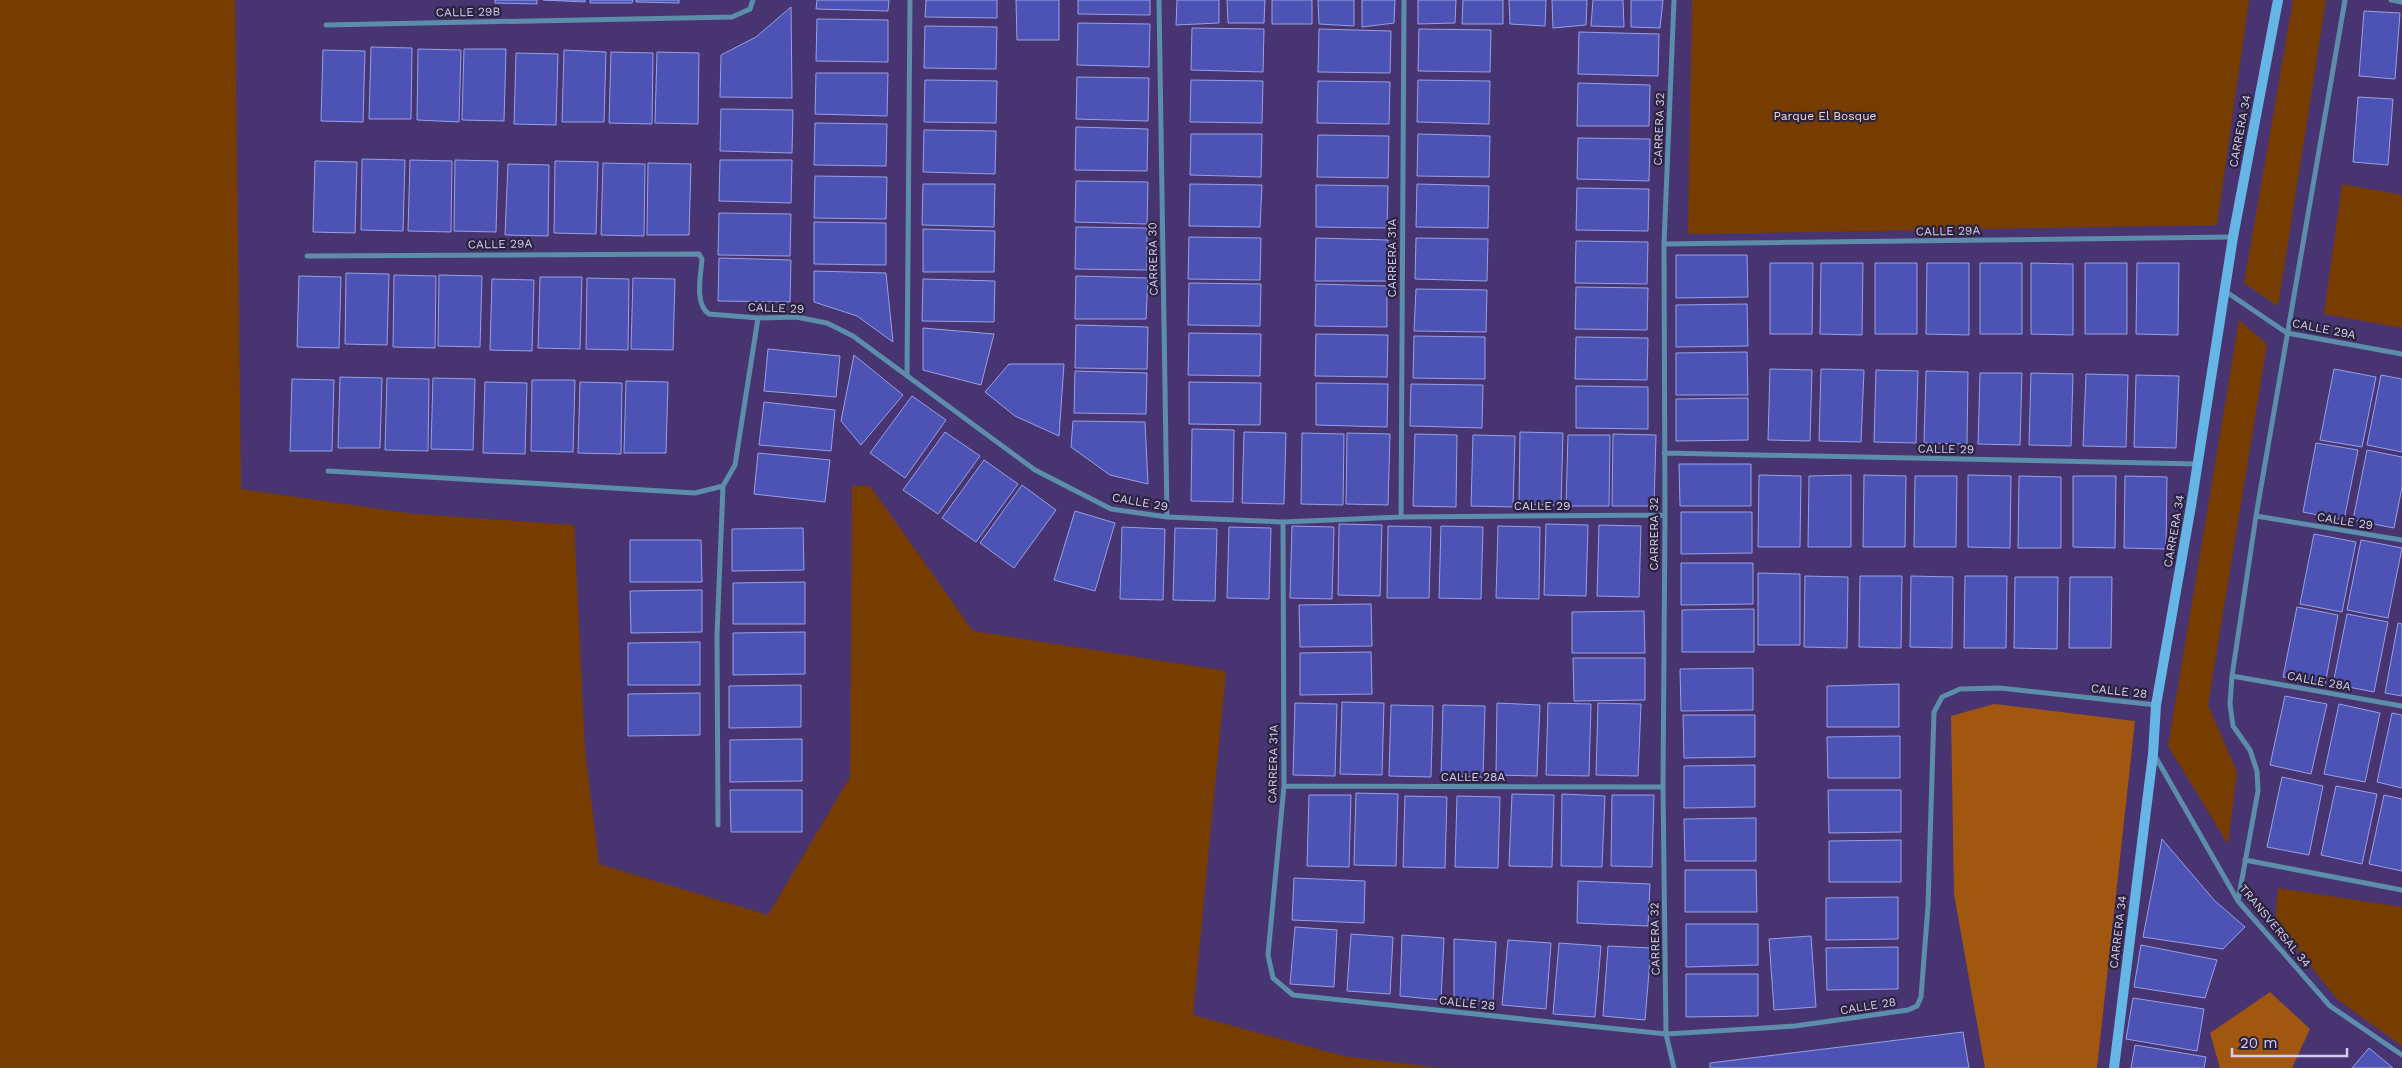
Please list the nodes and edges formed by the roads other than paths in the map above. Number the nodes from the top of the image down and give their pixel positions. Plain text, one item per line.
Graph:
1 (753, 0) edge
2 (910, 0) edge
3 (1159, 0) edge
4 (1404, 0) edge
5 (1674, 0) edge
6 (2278, 0) edge
7 (2346, 0) edge
8 (2390, 0) edge
9 (2402, 2) edge
10 (326, 25) dead end
11 (2233, 237) junction
12 (1664, 244) junction
13 (693, 252) joint
14 (307, 256) dead end
15 (2225, 291) junction
16 (758, 318) junction
17 (2287, 333) junction
18 (2402, 354) edge
19 (907, 375) junction
20 (1664, 453) junction
21 (2198, 464) junction
22 (328, 471) dead end
23 (723, 486) junction
24 (1665, 515) junction
25 (2256, 516) junction
26 (1167, 517) junction
27 (1401, 517) junction
28 (1283, 522) junction
29 (2402, 540) edge
30 (2232, 676) junction
31 (2156, 705) junction
32 (2402, 706) edge
33 (2153, 754) junction
34 (1284, 786) junction
35 (1663, 787) junction
36 (718, 825) dead end
37 (2245, 860) junction
38 (2402, 890) edge
39 (2238, 901) junction
40 (1293, 995) joint
41 (1666, 1034) junction
42 (2402, 1055) edge
43 (1674, 1068) edge
44 (2114, 1068) edge

1 - 10 street, CALLE 29B
2 - 19 street
3 - 26 street, CARRERA 30
4 - 27 street, CARRERA 31A
5 - 12 street, CARRERA 32
6 - 11 main road, CARRERA 34
7 - 17 street
8 - 9 street
11 - 12 street, CALLE 29A
11 - 15 main road, CARRERA 34
12 - 20 street, CARRERA 32
13 - 14 street, CALLE 29A
13 - 16 street, CALLE 29
15 - 17 street, CALLE 29A
15 - 21 main road, CARRERA 34
16 - 19 street, CALLE 29
16 - 23 street
17 - 18 street, CALLE 29A
17 - 25 street
19 - 26 street, CALLE 29
20 - 21 street, CALLE 29
20 - 24 street, CARRERA 32
21 - 31 main road, CARRERA 34
22 - 23 street
23 - 36 street
24 - 27 street, CALLE 29
24 - 35 street, CARRERA 32
25 - 29 street, CALLE 29
25 - 30 street
26 - 28 street, CALLE 29
27 - 28 street, CALLE 29
28 - 34 street, CARRERA 31A
30 - 32 street, CALLE 28A
30 - 37 street
31 - 33 main road, CARRERA 34
31 - 41 street, CALLE 28
33 - 39 street, TRANSVERSAL 34
33 - 44 main road, CARRERA 34
34 - 35 street, CALLE 28A
34 - 40 street, CARRERA 31A
35 - 41 street, CARRERA 32
37 - 38 street
37 - 39 street
39 - 42 street, TRANSVERSAL 34
40 - 41 street, CALLE 28
41 - 43 street, CARRERA 32

